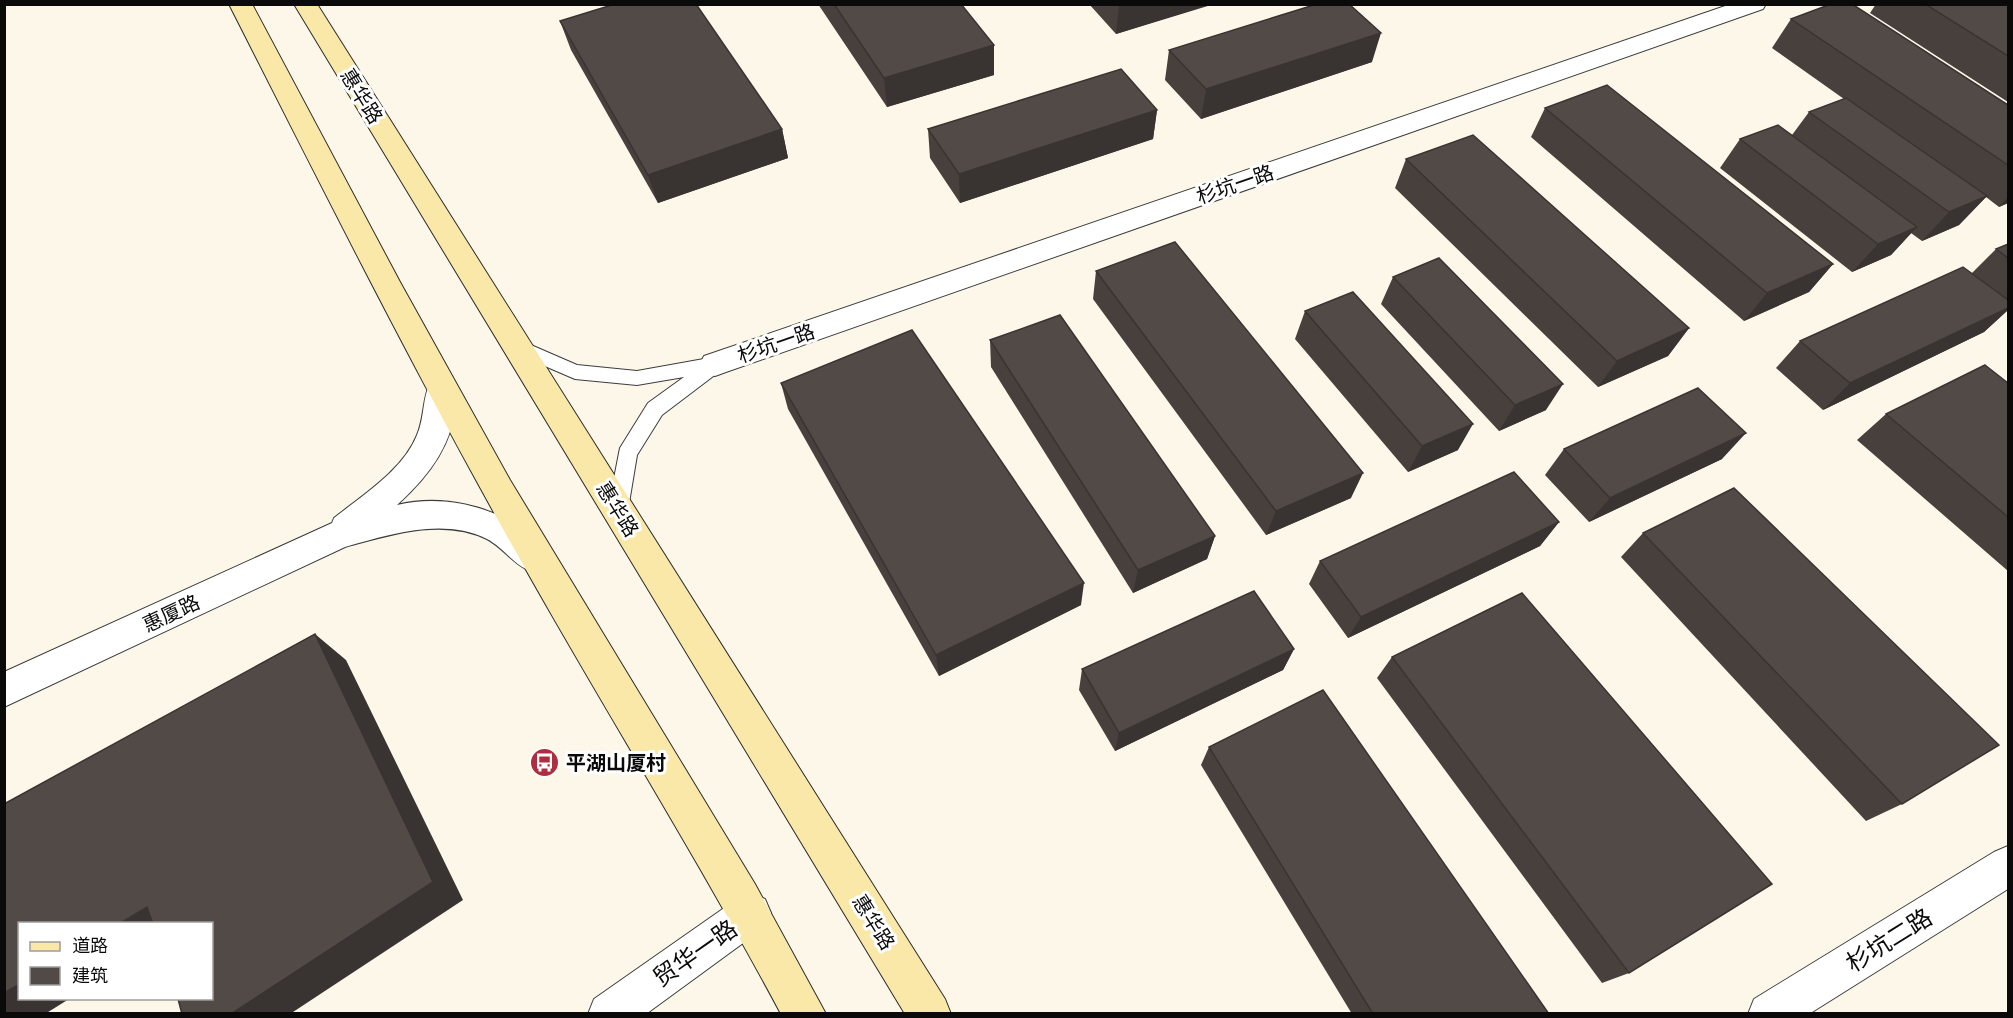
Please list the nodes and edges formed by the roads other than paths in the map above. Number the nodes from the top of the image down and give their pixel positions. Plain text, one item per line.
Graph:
1 (240, 4) edge
2 (305, 4) edge
3 (1755, 4) edge
4 (323, 18) edge
5 (517, 346) junction
6 (715, 364) junction
7 (442, 389) junction
8 (618, 509) junction
9 (338, 535) junction
10 (538, 559) junction
11 (4, 690) edge
12 (2008, 866) edge
13 (751, 913) junction
14 (609, 1014) edge
15 (805, 1014) edge
16 (930, 1014) edge
17 (1769, 1014) edge

1 - 7 main road
2 - 4 main road, 惠华路
3 - 6 street, 杉坑一路
4 - 5 main road, 惠华路
5 - 6 lane
5 - 8 main road, 惠华路
6 - 8 lane
7 - 9 street
7 - 10 main road
8 - 16 main road, 惠华路
9 - 10 street
9 - 11 street, 惠厦路
10 - 13 main road
12 - 17 street, 杉坑二路
13 - 14 street, 贸华一路
13 - 15 main road

